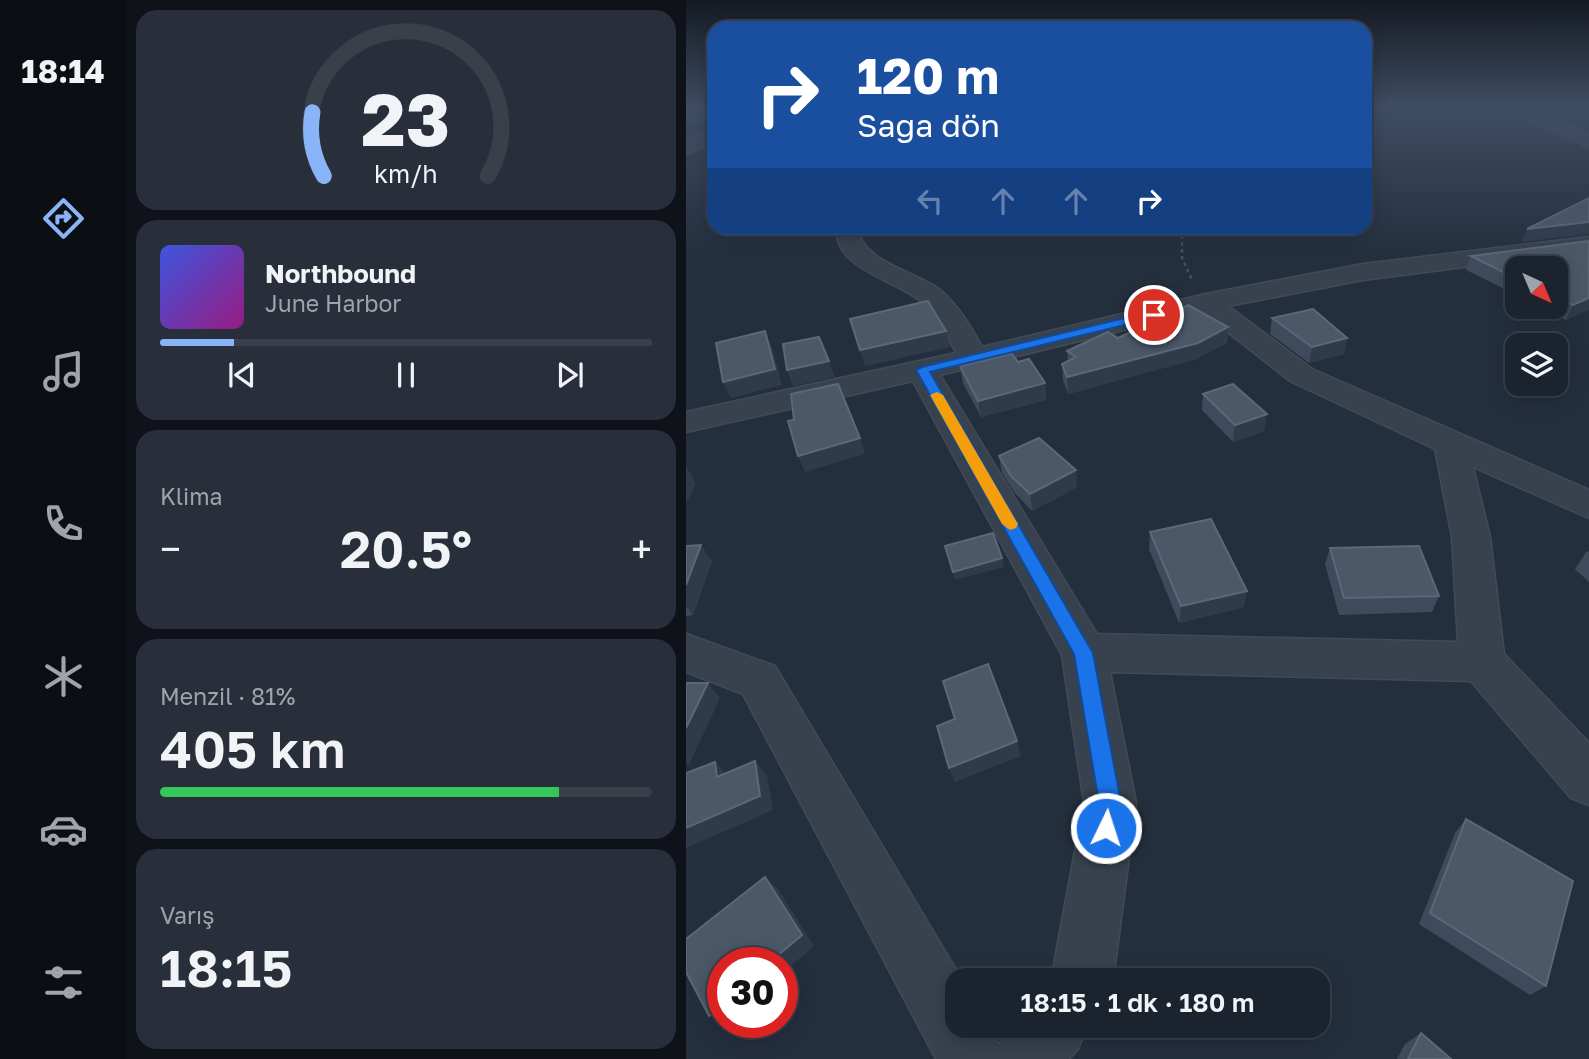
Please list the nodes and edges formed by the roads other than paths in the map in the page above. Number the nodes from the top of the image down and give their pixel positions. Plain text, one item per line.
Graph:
1 (848, 235) edge
2 (1589, 244) edge
3 (1206, 302) junction
4 (974, 358) junction
5 (922, 370) junction
6 (686, 422) edge
7 (1451, 444) junction
8 (1589, 505) edge
9 (686, 653) edge
10 (1084, 653) junction
11 (1482, 662) junction
12 (1589, 780) edge
13 (1084, 968) edge
14 (1044, 1038) edge
15 (972, 1059) edge
16 (1026, 1059) edge

1 - 4 street
2 - 3 street
3 - 4 street
3 - 7 street
4 - 5 street
5 - 6 street
5 - 10 street
7 - 8 street
7 - 11 street
9 - 15 street
10 - 11 street
10 - 13 street
11 - 12 street
14 - 16 street

